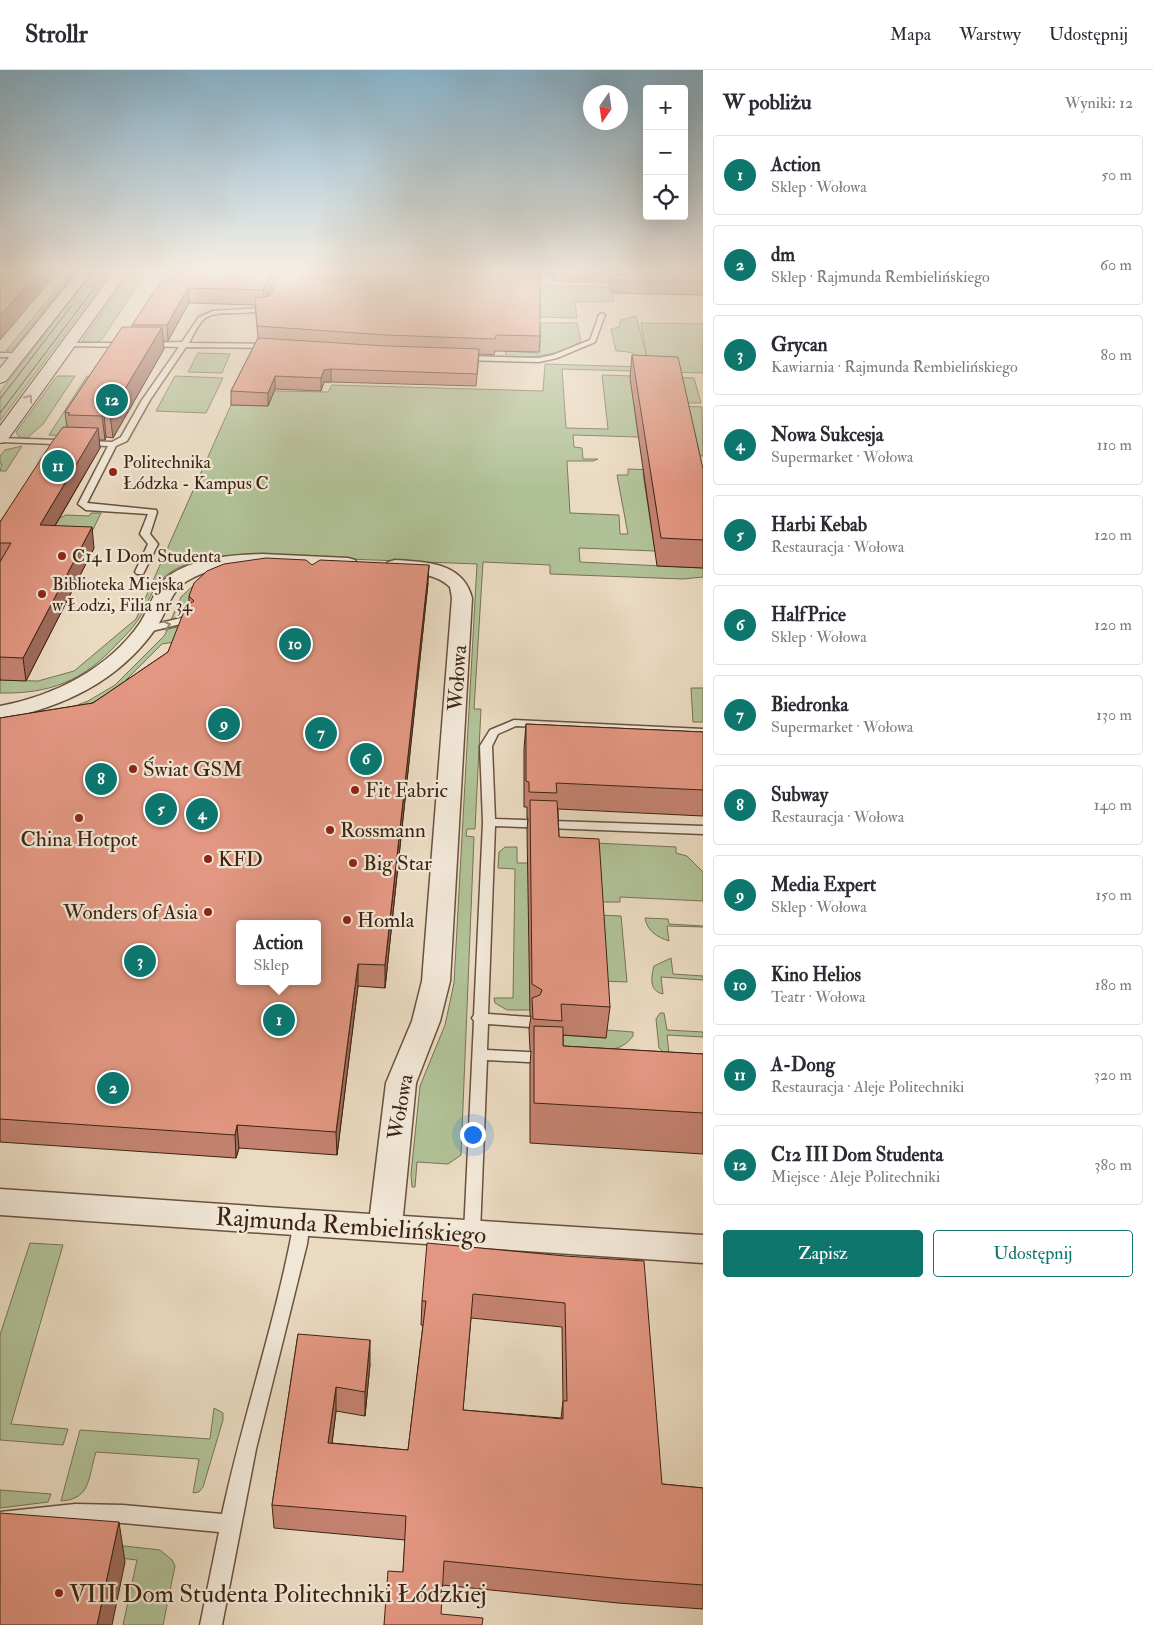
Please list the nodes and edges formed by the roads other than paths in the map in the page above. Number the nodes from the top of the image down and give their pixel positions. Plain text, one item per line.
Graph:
1 (29, 342) edge
2 (70, 342) edge
3 (186, 342) edge
4 (592, 342) edge
5 (68, 344) junction
6 (184, 344) junction
7 (277, 346) edge
8 (0, 355) edge
9 (18, 355) junction
10 (450, 357) edge
11 (0, 378) edge
12 (0, 439) edge
13 (113, 444) junction
14 (140, 572) dead end
15 (188, 619) edge
16 (144, 630) junction
17 (57, 696) junction
18 (0, 697) edge
19 (0, 713) edge
20 (703, 732) edge
21 (489, 822) junction
22 (703, 830) edge
23 (479, 1018) junction
24 (530, 1022) edge
25 (479, 1054) junction
26 (559, 1059) edge
27 (0, 1202) edge
28 (302, 1222) junction
29 (385, 1228) junction
30 (472, 1233) junction
31 (703, 1249) edge
32 (0, 1521) edge
33 (228, 1524) junction
34 (211, 1625) edge

1 - 9 main road
2 - 5 main road
3 - 6 lane
4 - 10 lane
5 - 6 lane
12 -> 5 main road
6 - 7 lane
6 - 13 lane
8 - 9 lane
9 - 11 main road
12 - 13 lane
13 - 14 lane
16 -> 15 lane
16 - 17 street, Wołowa
16 - 29 street, Wołowa
17 - 18 street, Wołowa
17 - 19 street, Wołowa
20 - 21 lane
21 - 22 lane
21 - 23 lane
23 - 24 lane
23 - 25 lane
25 - 26 lane
25 - 30 lane
27 - 28 street, Rajmunda Rembielińskiego
28 - 29 street, Rajmunda Rembielińskiego
28 - 33 lane
29 - 30 street, Rajmunda Rembielińskiego
30 - 31 street, Rajmunda Rembielińskiego
32 - 33 lane
33 - 34 lane

